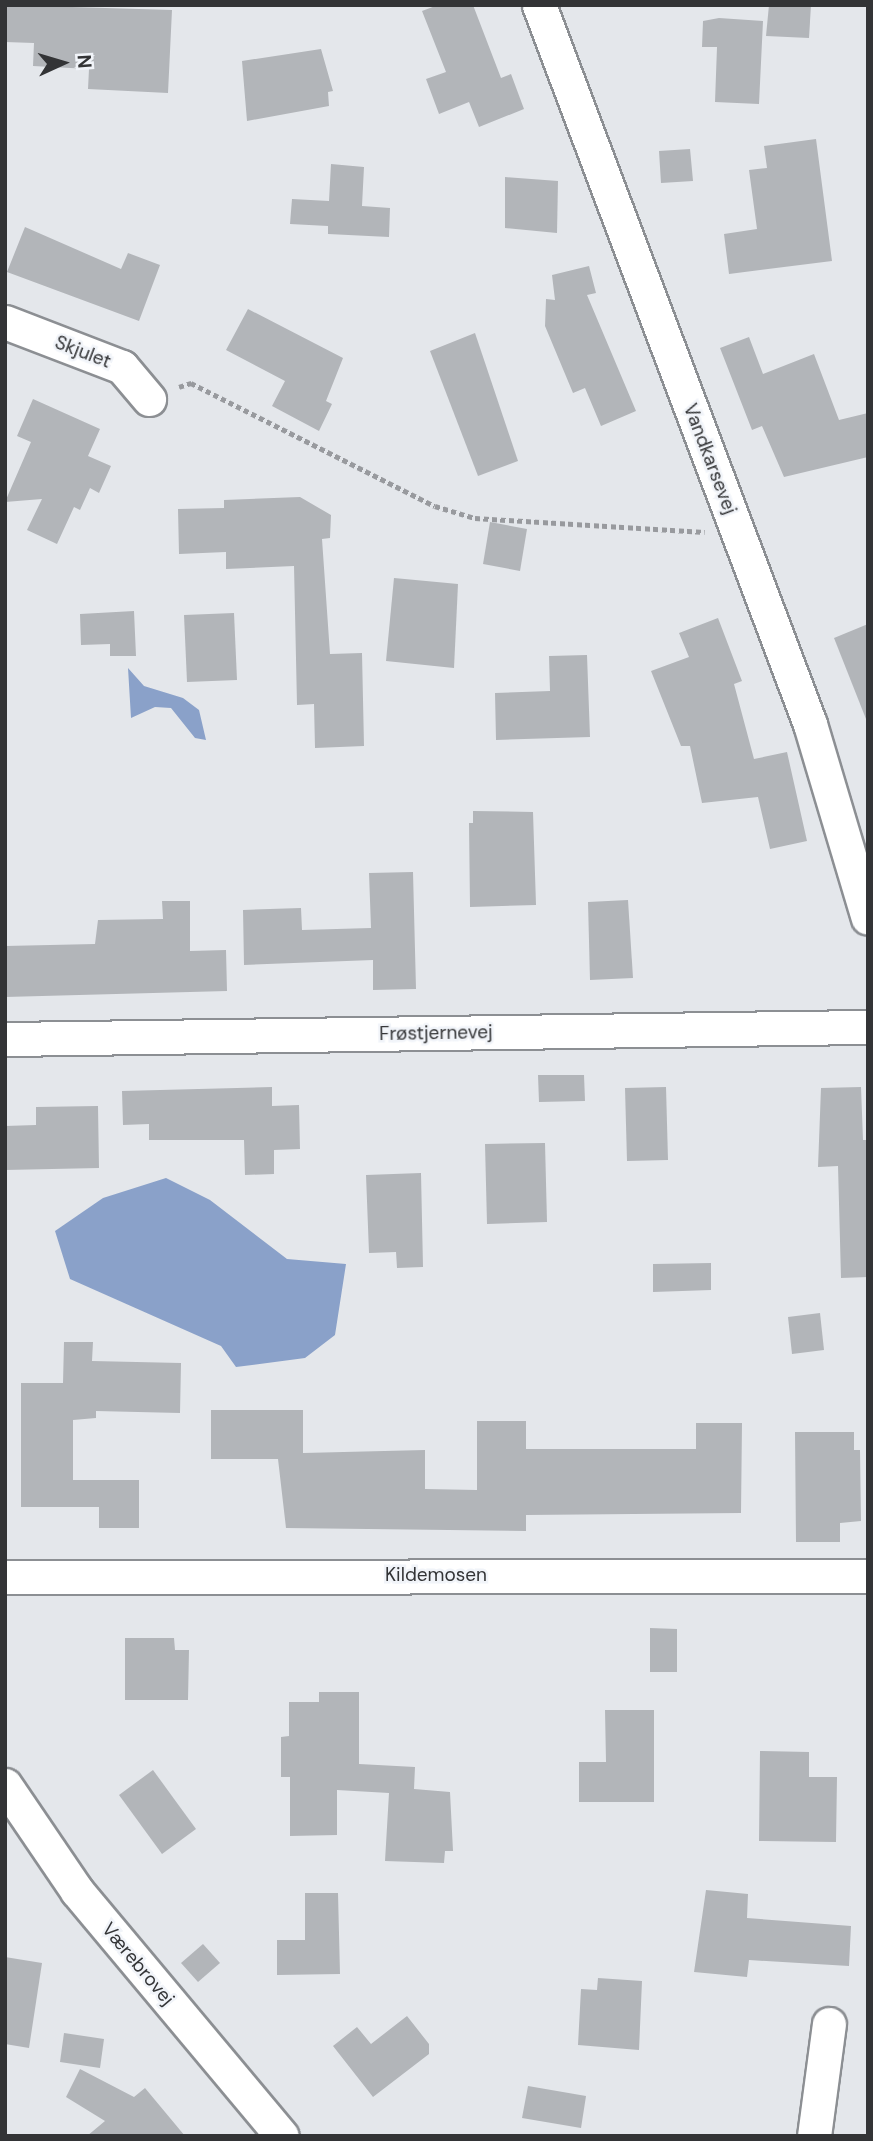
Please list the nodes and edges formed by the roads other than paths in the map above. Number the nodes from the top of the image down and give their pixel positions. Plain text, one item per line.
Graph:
1 (539, 5) edge
2 (5, 322) edge
3 (149, 399) road end
4 (868, 918) edge
5 (868, 1027) edge
6 (5, 1039) edge
7 (868, 1576) edge
8 (5, 1577) edge
9 (5, 1785) edge
10 (829, 2025) dead end
11 (282, 2136) edge
12 (814, 2136) edge

1 - 4 street, Vandkarsevej
2 - 3 street, Skjulet
5 - 6 street, Frøstjernevej
7 - 8 street, Kildemosen
9 - 11 street, Værebrovej
10 - 12 street

